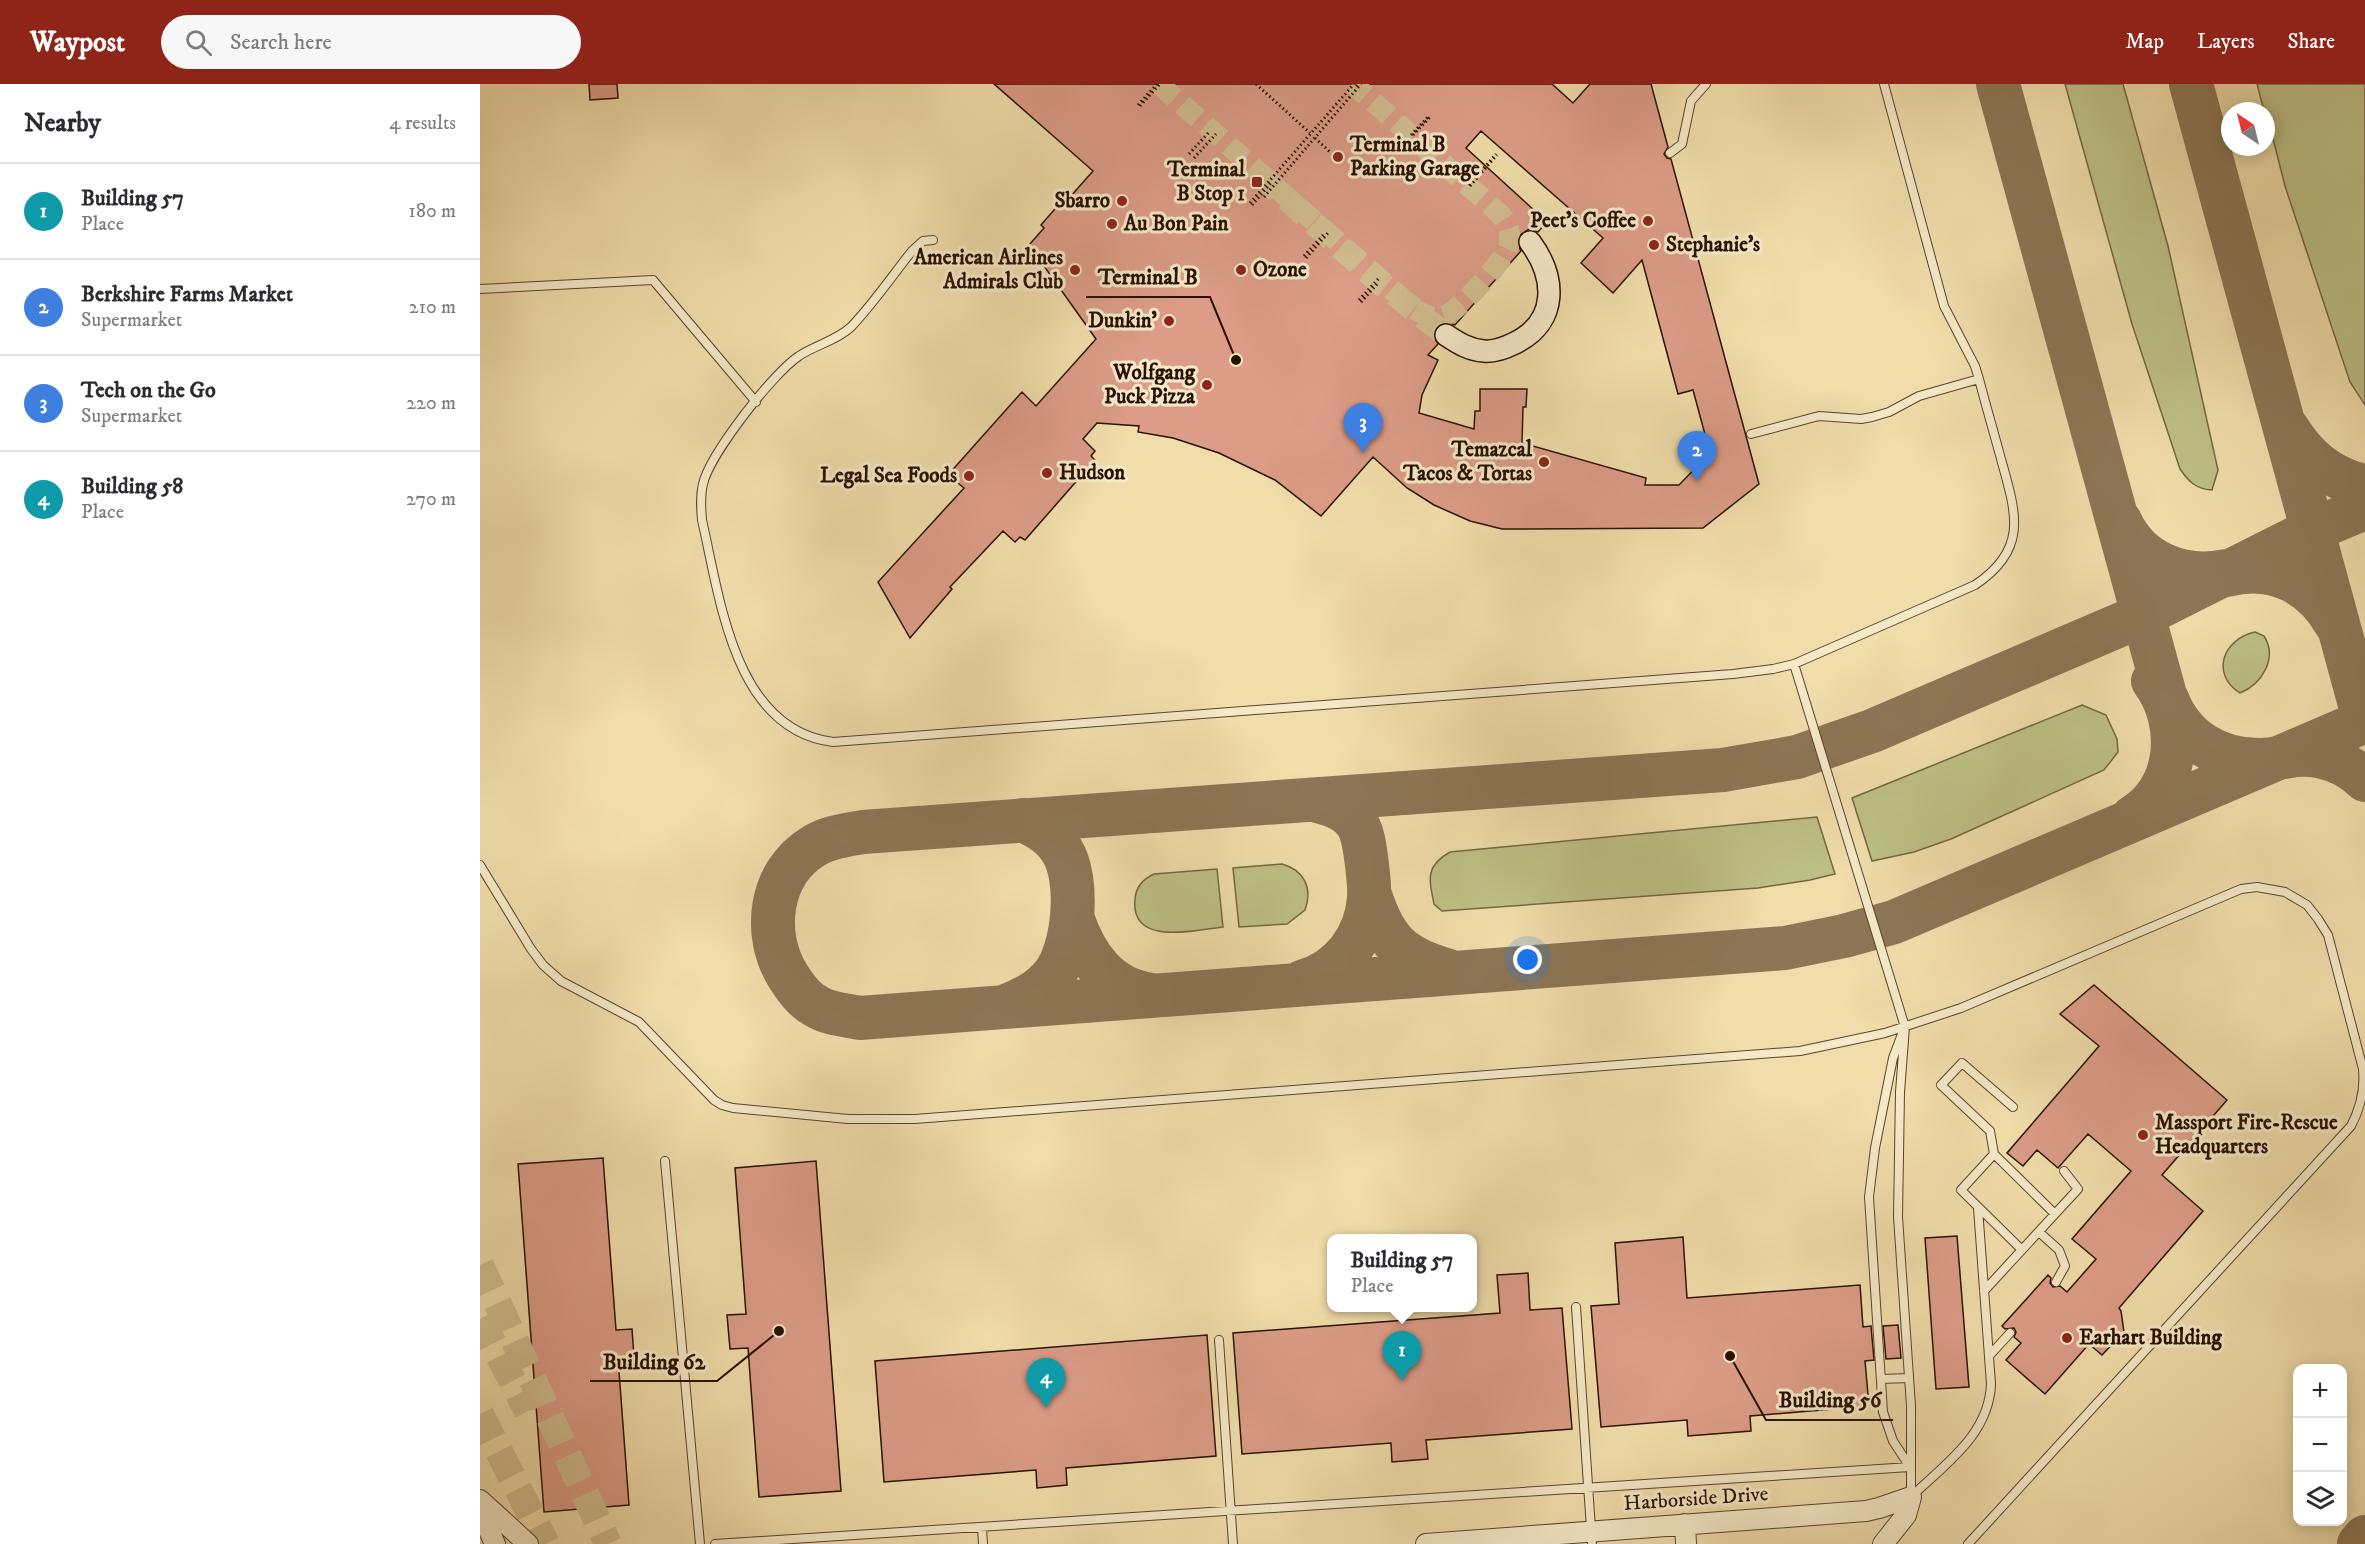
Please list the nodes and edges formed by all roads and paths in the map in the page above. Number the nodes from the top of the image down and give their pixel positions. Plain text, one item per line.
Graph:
1 (1158, 84) edge
2 (1256, 84) edge
3 (1706, 84) edge
4 (1884, 84) edge
5 (1357, 85) edge
6 (1139, 106) dead end
7 (1429, 116) dead end
8 (1210, 131) dead end
9 (1216, 134) dead end
10 (1311, 134) junction
11 (1412, 135) dead end
12 (1330, 152) dead end
13 (1670, 153) dead end
14 (1189, 154) dead end
15 (1497, 154) dead end
16 (1194, 158) dead end
17 (1271, 183) dead end
18 (1470, 186) dead end
19 (1264, 197) dead end
20 (1326, 233) dead end
21 (933, 240) dead end
22 (1530, 242) dead end
23 (1305, 257) dead end
24 (1379, 280) dead end
25 (480, 289) edge
26 (1360, 301) dead end
27 (1446, 335) tunnel mouth
28 (1979, 379) junction
29 (756, 402) junction
30 (1751, 434) dead end
31 (1794, 664) junction
32 (480, 865) edge
33 (1905, 1027) junction
34 (2013, 1107) dead end
35 (1994, 1154) junction
36 (665, 1161) dead end
37 (2064, 1171) dead end
38 (1978, 1208) junction
39 (2055, 1214) junction
40 (2038, 1232) junction
41 (2022, 1250) junction
42 (2056, 1282) dead end
43 (1984, 1291) junction
44 (1576, 1307) dead end
45 (2010, 1333) dead end
46 (1219, 1340) dead end
47 (1989, 1356) junction
48 (1909, 1378) junction
49 (1881, 1379) junction
50 (1910, 1467) junction
51 (1588, 1489) junction
52 (1911, 1497) junction
53 (480, 1501) edge
54 (1231, 1512) junction
55 (488, 1525) edge
56 (982, 1528) junction
57 (1685, 1534) edge
58 (1591, 1538) edge
59 (495, 1544) edge
60 (528, 1544) edge
61 (700, 1544) edge
62 (715, 1544) edge
63 (983, 1544) edge
64 (1233, 1544) edge
65 (1426, 1544) edge
66 (1883, 1544) edge
67 (1968, 1544) edge

1 - 6 path, bridge
2 - 10 path
3 - 13 lane
4 - 28 lane
5 - 10 path
5 - 19 path
7 - 11 path, bridge
8 - 14 path
9 - 16 path, bridge
10 - 12 path
10 - 17 path, bridge
15 - 18 path, bridge
20 - 23 path, bridge
21 - 29 lane
22 - 27 main road
24 - 26 path, bridge
25 - 29 lane
28 - 30 lane
28 - 31 lane
29 - 31 lane
31 - 33 lane
32 - 33 lane
33 - 48 lane
33 - 49 lane
33 - 67 lane
34 - 35 lane
35 - 38 lane
35 - 39 lane
36 - 61 lane
37 - 39 lane
38 - 41 lane
38 - 43 lane
39 - 40 lane
40 - 41 lane
40 - 42 lane
41 - 43 lane
43 - 47 lane
44 - 51 lane
45 - 47 lane
46 - 54 lane
47 - 52 lane
48 - 49 lane
48 - 50 lane
49 - 50 lane
50 - 51 lane
50 - 52 lane
51 - 54 lane
51 - 58 lane
52 - 57 street, Harborside Drive
52 - 66 street
53 - 55 street
54 - 56 lane
54 - 64 lane
55 - 59 street
55 - 60 street
56 - 62 lane
56 - 63 lane
57 - 58 street, Harborside Drive
58 - 65 street, Harborside Drive

